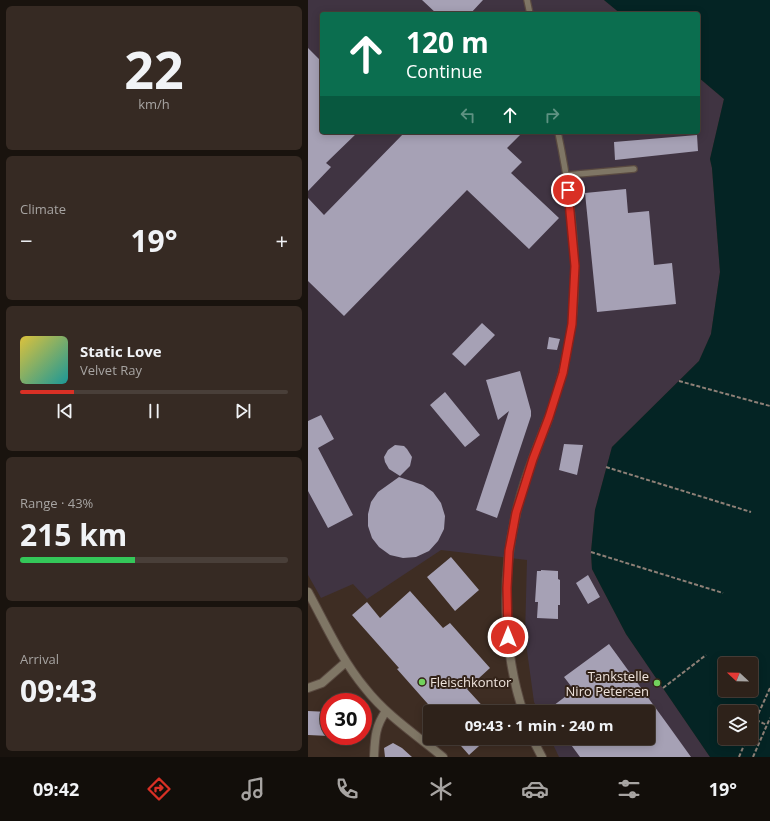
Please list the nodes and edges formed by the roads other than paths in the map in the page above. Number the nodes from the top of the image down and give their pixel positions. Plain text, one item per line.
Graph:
1 (527, 0) edge
2 (530, 12) edge
3 (558, 134) edge
4 (634, 169) dead end
5 (567, 175) junction
6 (549, 417) joint
7 (308, 592) edge
8 (346, 662) junction
9 (308, 688) edge
10 (521, 705) edge
11 (386, 711) junction
12 (536, 745) edge
13 (374, 757) edge
14 (443, 757) edge
15 (542, 757) edge

1 - 2 lane
3 - 5 lane
4 - 5 lane
5 - 6 lane
6 - 10 street
7 - 8 street
8 - 9 street
8 - 11 street
11 - 13 street
11 - 14 street
12 - 15 street

